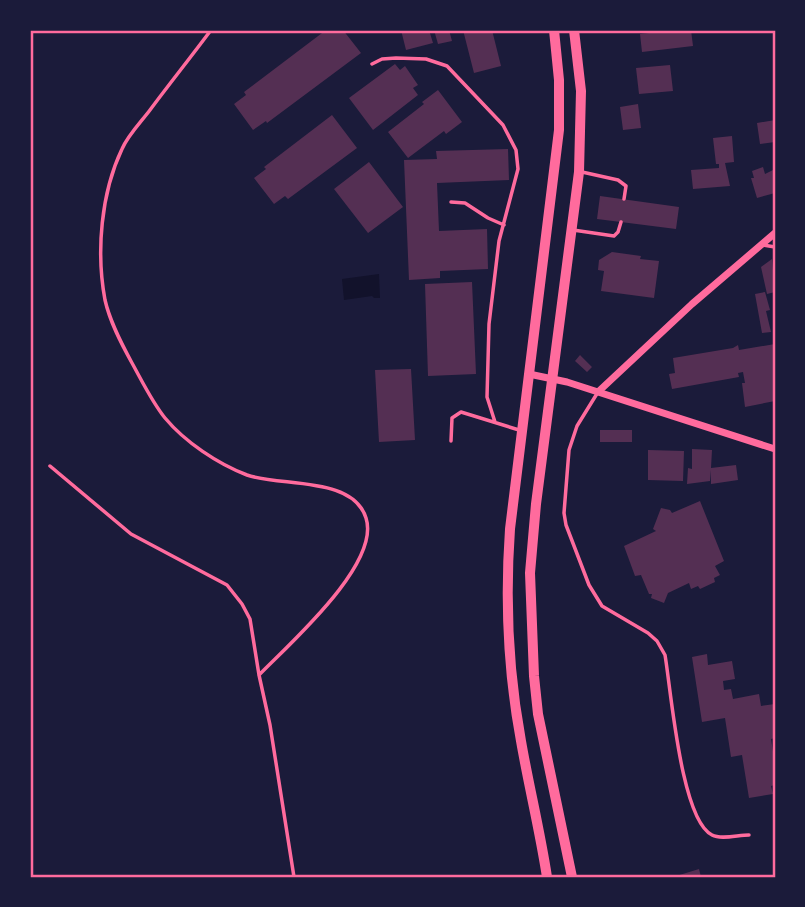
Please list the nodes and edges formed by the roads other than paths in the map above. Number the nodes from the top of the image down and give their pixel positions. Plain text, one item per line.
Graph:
1 (211, 30) edge
2 (554, 30) edge
3 (574, 30) edge
4 (372, 64) dead end
5 (579, 172) junction
6 (624, 199) dead end
7 (451, 202) dead end
8 (621, 222) dead end
9 (504, 225) junction
10 (573, 230) junction
11 (775, 233) edge
12 (761, 245) junction
13 (775, 247) edge
14 (529, 374) junction
15 (552, 379) junction
16 (598, 392) junction
17 (495, 422) junction
18 (521, 431) junction
19 (451, 441) dead end
20 (775, 448) edge
21 (50, 466) dead end
22 (259, 675) junction
23 (749, 835) dead end
24 (295, 877) edge
25 (547, 877) edge
26 (572, 877) edge

1 - 22 lane
2 - 14 street
3 - 5 street
4 - 9 lane
5 - 6 lane
5 - 10 street
7 - 9 lane
8 - 10 lane
9 - 17 lane
10 - 15 street
11 - 12 street
12 - 13 lane
12 - 16 street
14 - 15 street
14 - 18 street
15 - 16 street
15 - 26 street
16 - 20 street
16 - 23 lane
17 - 18 lane
17 - 19 lane
18 - 25 street
21 - 22 lane
22 - 24 lane

